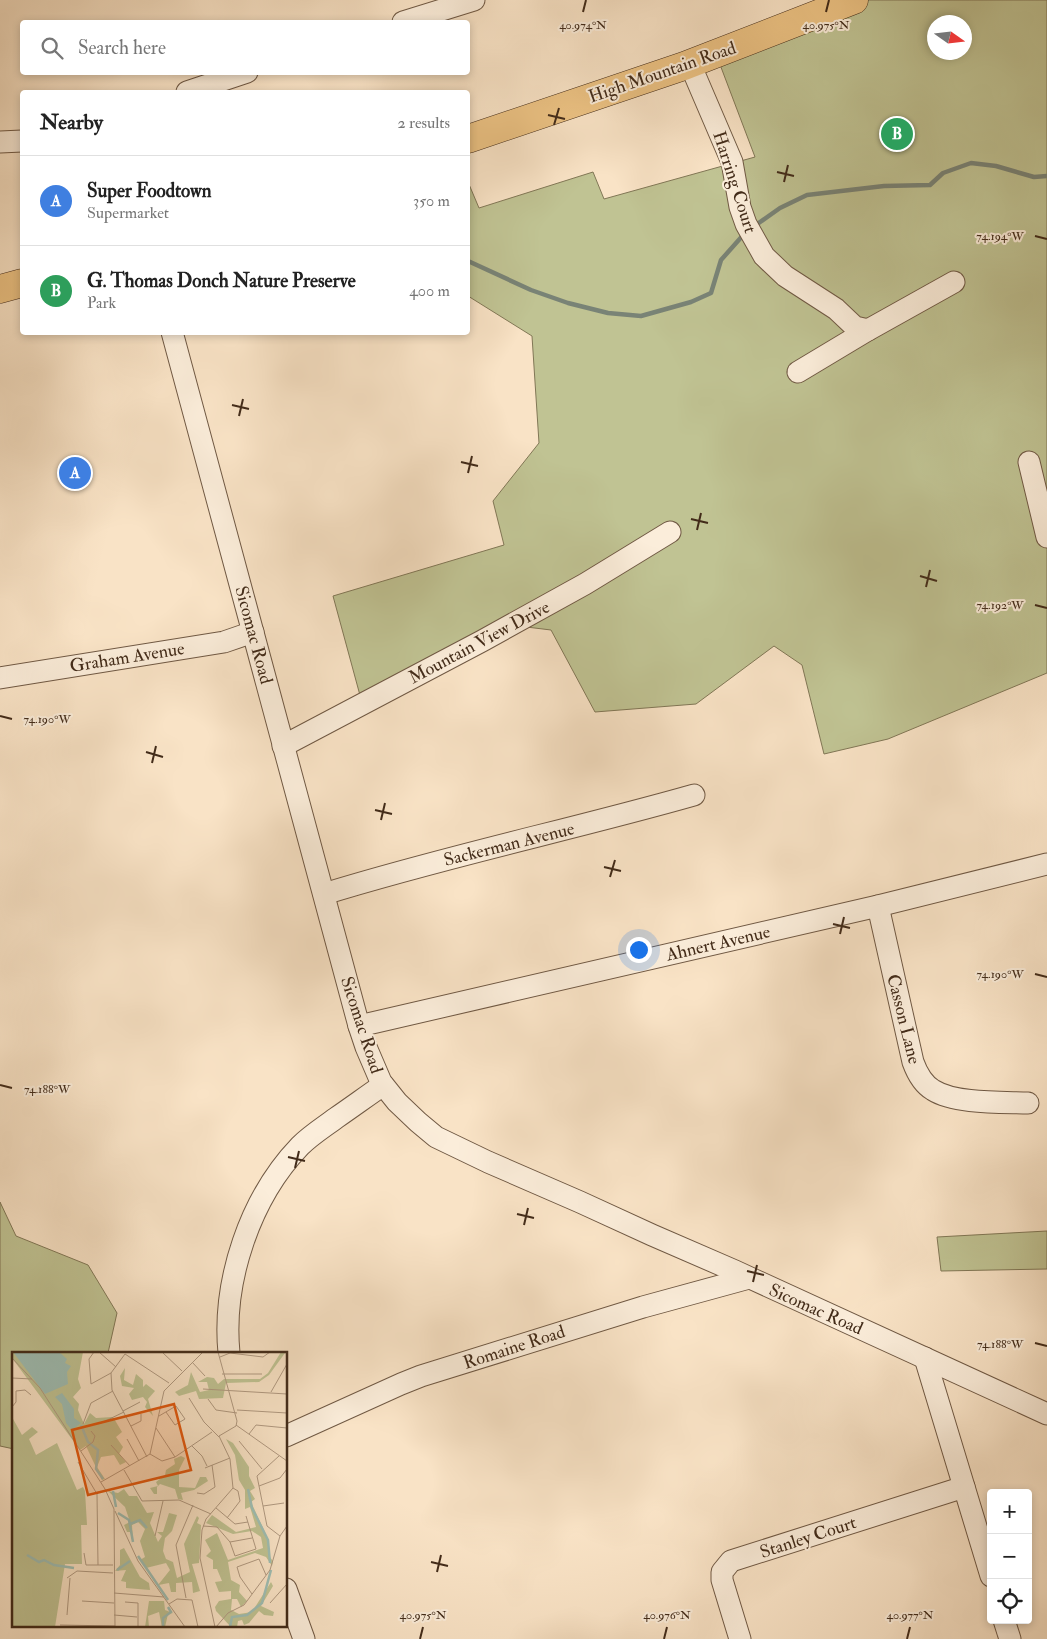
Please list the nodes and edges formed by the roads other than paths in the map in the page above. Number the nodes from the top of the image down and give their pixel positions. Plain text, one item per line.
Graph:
1 (474, 0) edge
2 (854, 0) edge
3 (409, 20) edge
4 (690, 64) junction
5 (238, 75) edge
6 (193, 90) edge
7 (470, 137) edge
8 (20, 141) edge
9 (0, 142) edge
10 (954, 282) dead end
11 (20, 284) edge
12 (0, 289) edge
13 (868, 330) junction
14 (173, 335) edge
15 (798, 372) dead end
16 (1030, 462) dead end
17 (670, 532) dead end
18 (1047, 537) edge
19 (253, 632) junction
20 (0, 678) edge
21 (283, 746) junction
22 (694, 795) dead end
23 (1047, 864) edge
24 (324, 894) junction
25 (878, 906) junction
26 (360, 1026) junction
27 (383, 1085) junction
28 (1028, 1103) dead end
29 (749, 1278) junction
30 (229, 1352) edge
31 (924, 1358) junction
32 (1047, 1414) edge
33 (288, 1435) edge
34 (964, 1487) junction
35 (987, 1563) edge
36 (288, 1595) edge
37 (1005, 1624) edge
38 (304, 1639) edge
39 (740, 1639) edge
40 (1010, 1639) edge

1 - 3 street
2 - 4 main road, High Mountain Road
4 - 7 main road, High Mountain Road
4 - 13 street, Harring Court
5 - 6 street
8 - 9 street
10 - 13 street
11 - 12 main road
13 - 15 street
14 - 19 street, Sicomac Road
16 - 18 street
17 - 21 street, Mountain View Drive
19 - 20 street, Graham Avenue
19 - 21 street, Sicomac Road
21 - 24 street, Sicomac Road
22 - 24 street, Sackerman Avenue
23 - 25 street, Ahnert Avenue
24 - 26 street, Sicomac Road
25 - 26 street, Ahnert Avenue
25 - 28 street, Casson Lane
26 - 27 street, Sicomac Road
27 - 29 street, Sicomac Road
27 - 30 street
29 - 31 street, Sicomac Road
29 - 33 street, Romaine Road
31 - 32 street, Sicomac Road
31 - 34 street
34 - 35 street
34 - 39 street, Stanley Court
36 - 38 street
37 - 40 street

